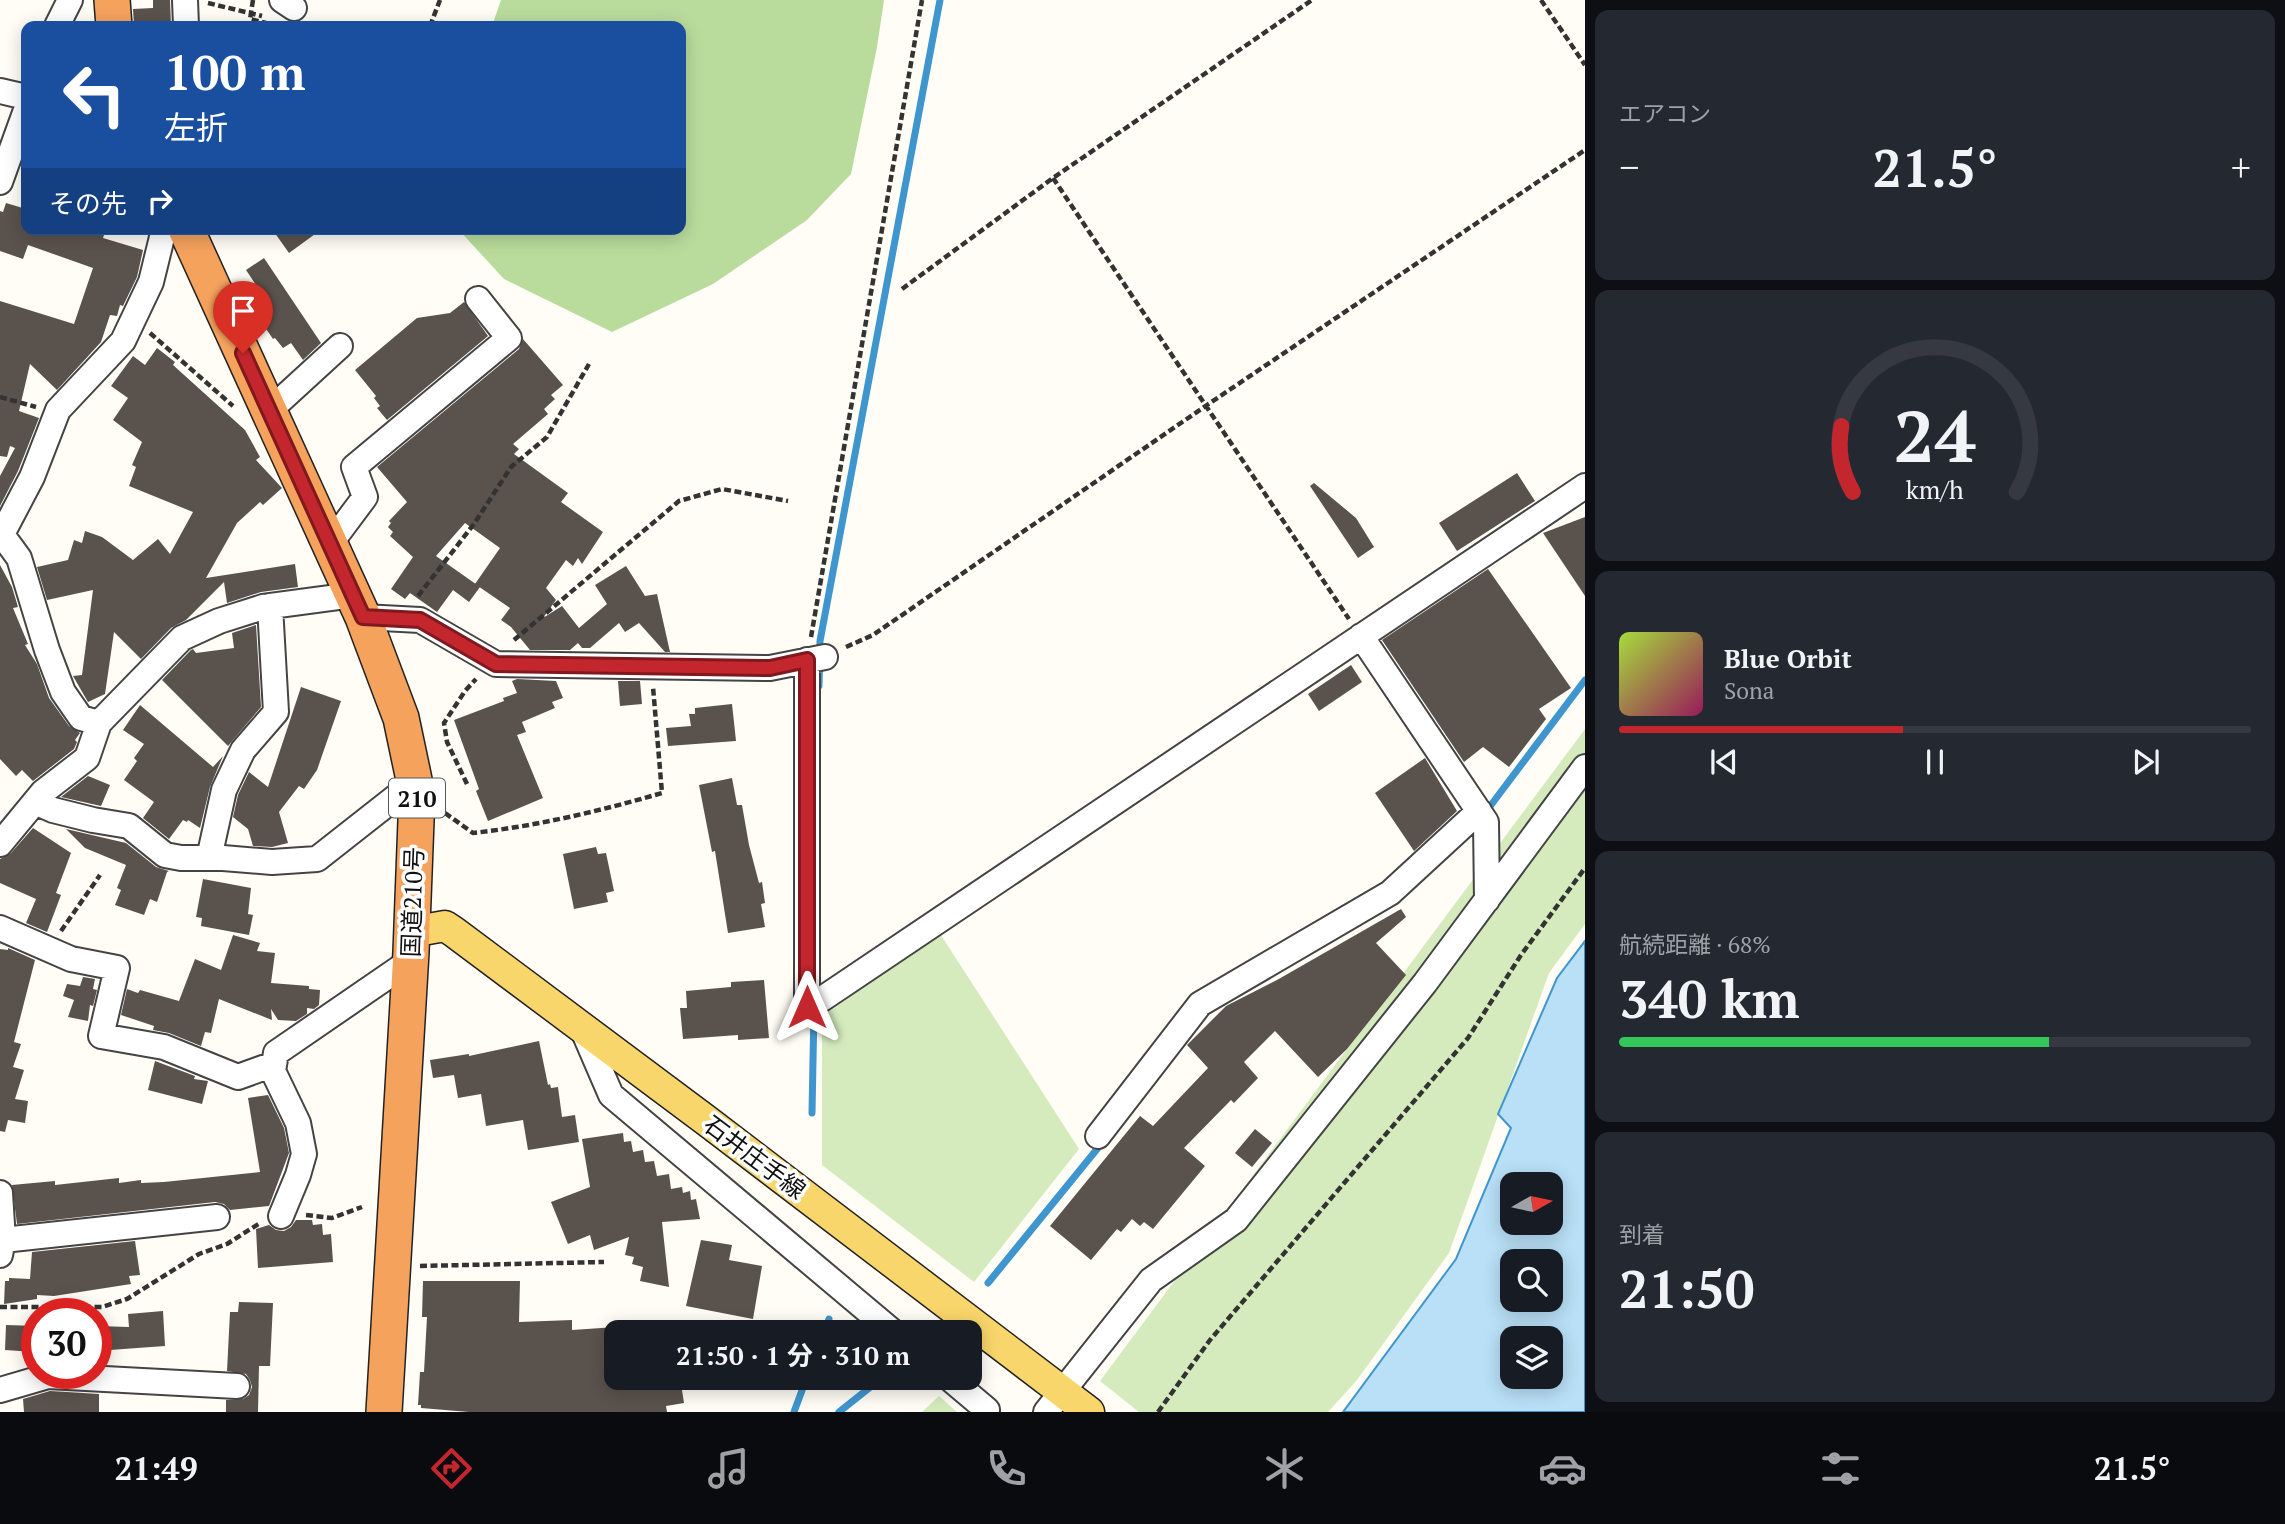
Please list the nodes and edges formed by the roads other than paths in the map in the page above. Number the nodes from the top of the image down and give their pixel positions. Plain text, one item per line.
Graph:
1 (70, 0) edge
2 (112, 0) edge
3 (195, 1) edge
4 (60, 21) edge
5 (114, 21) edge
6 (188, 21) edge
7 (0, 91) edge
8 (21, 96) edge
9 (21, 124) edge
10 (0, 182) edge
11 (163, 235) edge
12 (188, 235) edge
13 (478, 299) dead end
14 (340, 346) dead end
15 (256, 412) junction
16 (1585, 486) edge
17 (1, 535) edge
18 (330, 544) junction
19 (270, 606) junction
20 (358, 606) junction
21 (1361, 636) junction
22 (99, 723) junction
23 (1585, 767) edge
24 (416, 796) junction
25 (35, 802) junction
26 (1483, 816) junction
27 (0, 844) edge
28 (209, 858) junction
29 (1487, 900) junction
30 (0, 928) edge
31 (411, 946) junction
32 (582, 1028) junction
33 (274, 1064) junction
34 (1098, 1136) dead end
35 (0, 1193) edge
36 (281, 1216) road end
37 (217, 1217) dead end
38 (2, 1247) edge
39 (879, 1320) edge
40 (237, 1386) dead end
41 (0, 1390) edge
42 (963, 1390) edge
43 (1054, 1402) edge
44 (987, 1410) edge
45 (384, 1412) edge
46 (1088, 1412) edge

1 - 4 street
2 - 5 highway
3 - 6 street
7 - 8 street
9 - 10 street
11 - 17 street
12 - 15 highway, 国道210号 / 210
13 - 18 street
14 - 15 street
15 - 18 highway, 国道210号 / 210
16 - 21 street
17 - 22 street
18 - 20 highway, 国道210号 / 210
19 - 20 street
19 - 22 street
19 - 28 street
20 - 21 street
20 - 24 highway, 国道210号 / 210
21 - 26 street
22 - 25 street
23 - 29 street
24 - 28 street
24 - 31 highway, 国道210号 / 210
25 - 27 street
25 - 28 street
26 - 29 street
26 - 34 street
29 - 43 street
30 - 33 street
31 - 32 main road, 石井庄手線
31 - 33 street
31 - 45 highway, 国道210号 / 210
32 - 39 street
32 - 43 main road, 石井庄手線
33 - 36 street
35 - 38 street
37 - 38 street
40 - 41 street
42 - 44 street
43 - 46 main road, 石井庄手線

